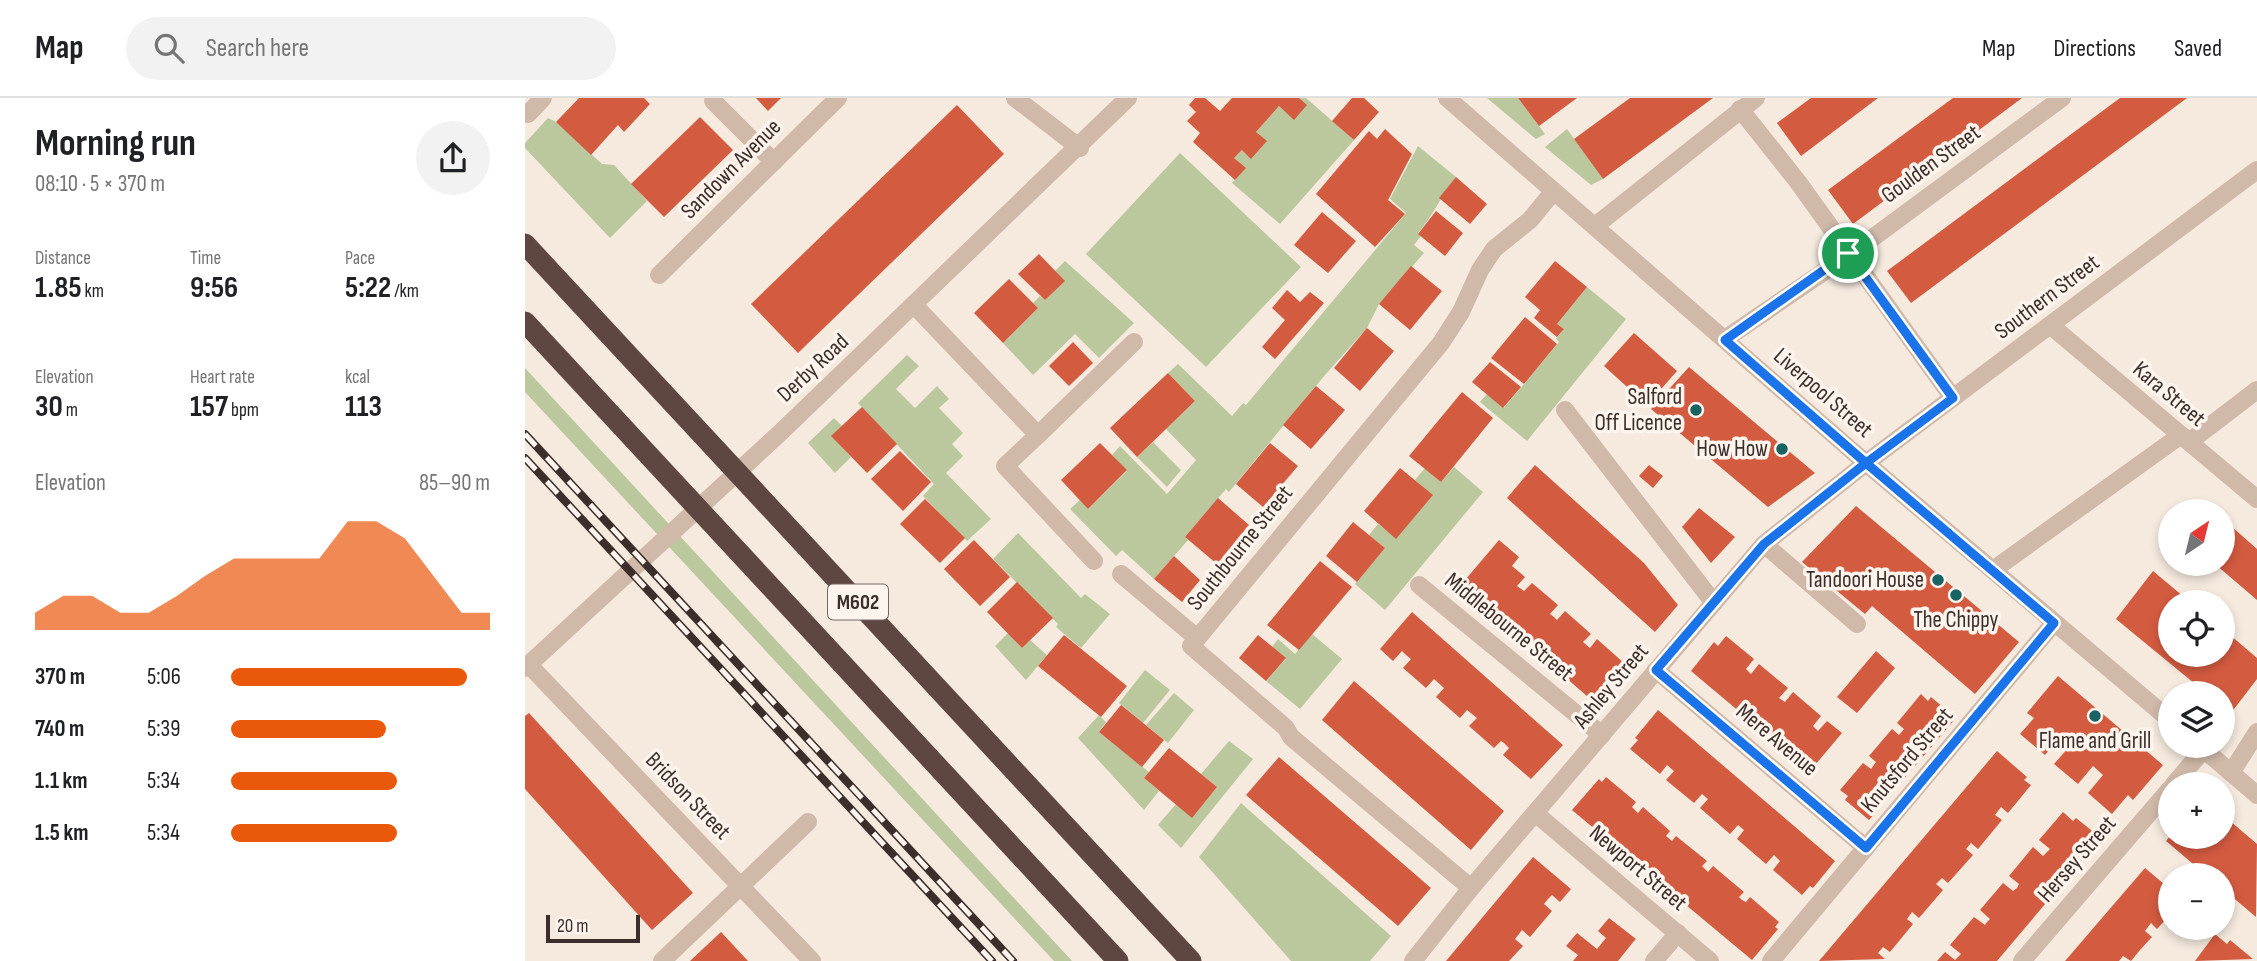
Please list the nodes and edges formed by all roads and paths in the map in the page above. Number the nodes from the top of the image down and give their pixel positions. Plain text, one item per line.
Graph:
1 (543, 98) edge
2 (838, 98) edge
3 (1015, 98) edge
4 (1128, 98) edge
5 (1447, 98) edge
6 (1756, 98) edge
7 (2062, 98) edge
8 (713, 101) dead end
9 (1740, 109) junction
10 (528, 114) dead end
11 (1080, 148) junction
12 (773, 162) junction
13 (2257, 170) edge
14 (1553, 192) junction
15 (1595, 226) junction
16 (525, 244) edge
17 (1848, 253) junction
18 (659, 275) dead end
19 (915, 306) junction
20 (525, 322) edge
21 (2050, 325) junction
22 (1725, 340) junction
23 (1134, 341) dead end
24 (2257, 390) edge
25 (1953, 398) junction
26 (1565, 410) dead end
27 (1038, 435) junction
28 (2185, 439) junction
29 (1866, 463) junction
30 (2257, 499) edge
31 (1764, 544) junction
32 (1094, 561) dead end
33 (1993, 570) junction
34 (1121, 574) dead end
35 (1419, 584) dead end
36 (1714, 603) junction
37 (2054, 623) junction
38 (1857, 624) dead end
39 (1197, 638) junction
40 (527, 667) edge
41 (1656, 670) junction
42 (2158, 710) edge
43 (2257, 732) edge
44 (1602, 735) junction
45 (2194, 758) edge
46 (2214, 758) edge
47 (2183, 772) edge
48 (2230, 772) edge
49 (2232, 772) edge
50 (2235, 776) edge
51 (2257, 795) edge
52 (2158, 803) edge
53 (1535, 813) junction
54 (808, 822) dead end
55 (1866, 848) junction
56 (740, 886) junction
57 (1471, 888) junction
58 (1678, 933) junction
59 (661, 961) edge
60 (812, 961) edge
61 (1118, 961) edge
62 (1191, 961) edge
63 (1413, 961) edge
64 (1654, 961) edge
65 (1710, 961) edge
66 (1771, 961) edge
67 (2022, 961) edge

1 - 10 street
2 - 12 street, Sandown Avenue
3 - 11 street
4 - 11 street, Derby Road
5 - 14 street, Liverpool Street
6 - 9 street
7 - 17 street, Goulden Street
8 - 12 street
9 - 15 street
9 - 17 street
11 - 19 street, Derby Road
12 - 18 street, Sandown Avenue
13 - 21 street, Southern Street
14 - 15 street, Liverpool Street
14 - 39 street, Southbourne Street
15 - 22 street, Liverpool Street
16 - 62 highway, M602
17 - 22 street, Goulden Street
17 - 25 street
19 - 27 street
19 - 40 street, Derby Road
20 - 61 highway, M602
21 - 25 street, Southern Street
21 - 28 street, Kara Street
22 - 29 street, Liverpool Street
23 - 27 street
24 - 28 street
25 - 29 street, Southern Street
26 - 36 street
27 - 32 street
28 - 30 street, Kara Street
28 - 33 street
29 - 31 street, Ashley Street
29 - 33 street, Liverpool Street
31 - 36 street, Ashley Street
31 - 38 street
33 - 37 street, Liverpool Street
34 - 39 street
35 - 44 street, Middlebourne Street
36 - 41 street, Ashley Street
37 - 42 street, Liverpool Street
37 - 55 street, Knutsford Street
39 - 57 street, Southbourne Street
40 - 56 street, Bridson Street
41 - 44 street, Ashley Street
41 - 55 street, Mere Avenue
43 - 49 street
44 - 53 street, Ashley Street
45 - 47 street
46 - 48 street
50 - 51 street
52 - 67 street, Hersey Street
53 - 57 street, Ashley Street
53 - 58 street, Newport Street
54 - 56 street
55 - 66 street, Knutsford Street
56 - 59 street
56 - 60 street, Bridson Street
57 - 63 street, Ashley Street
58 - 64 street
58 - 65 street, Newport Street

